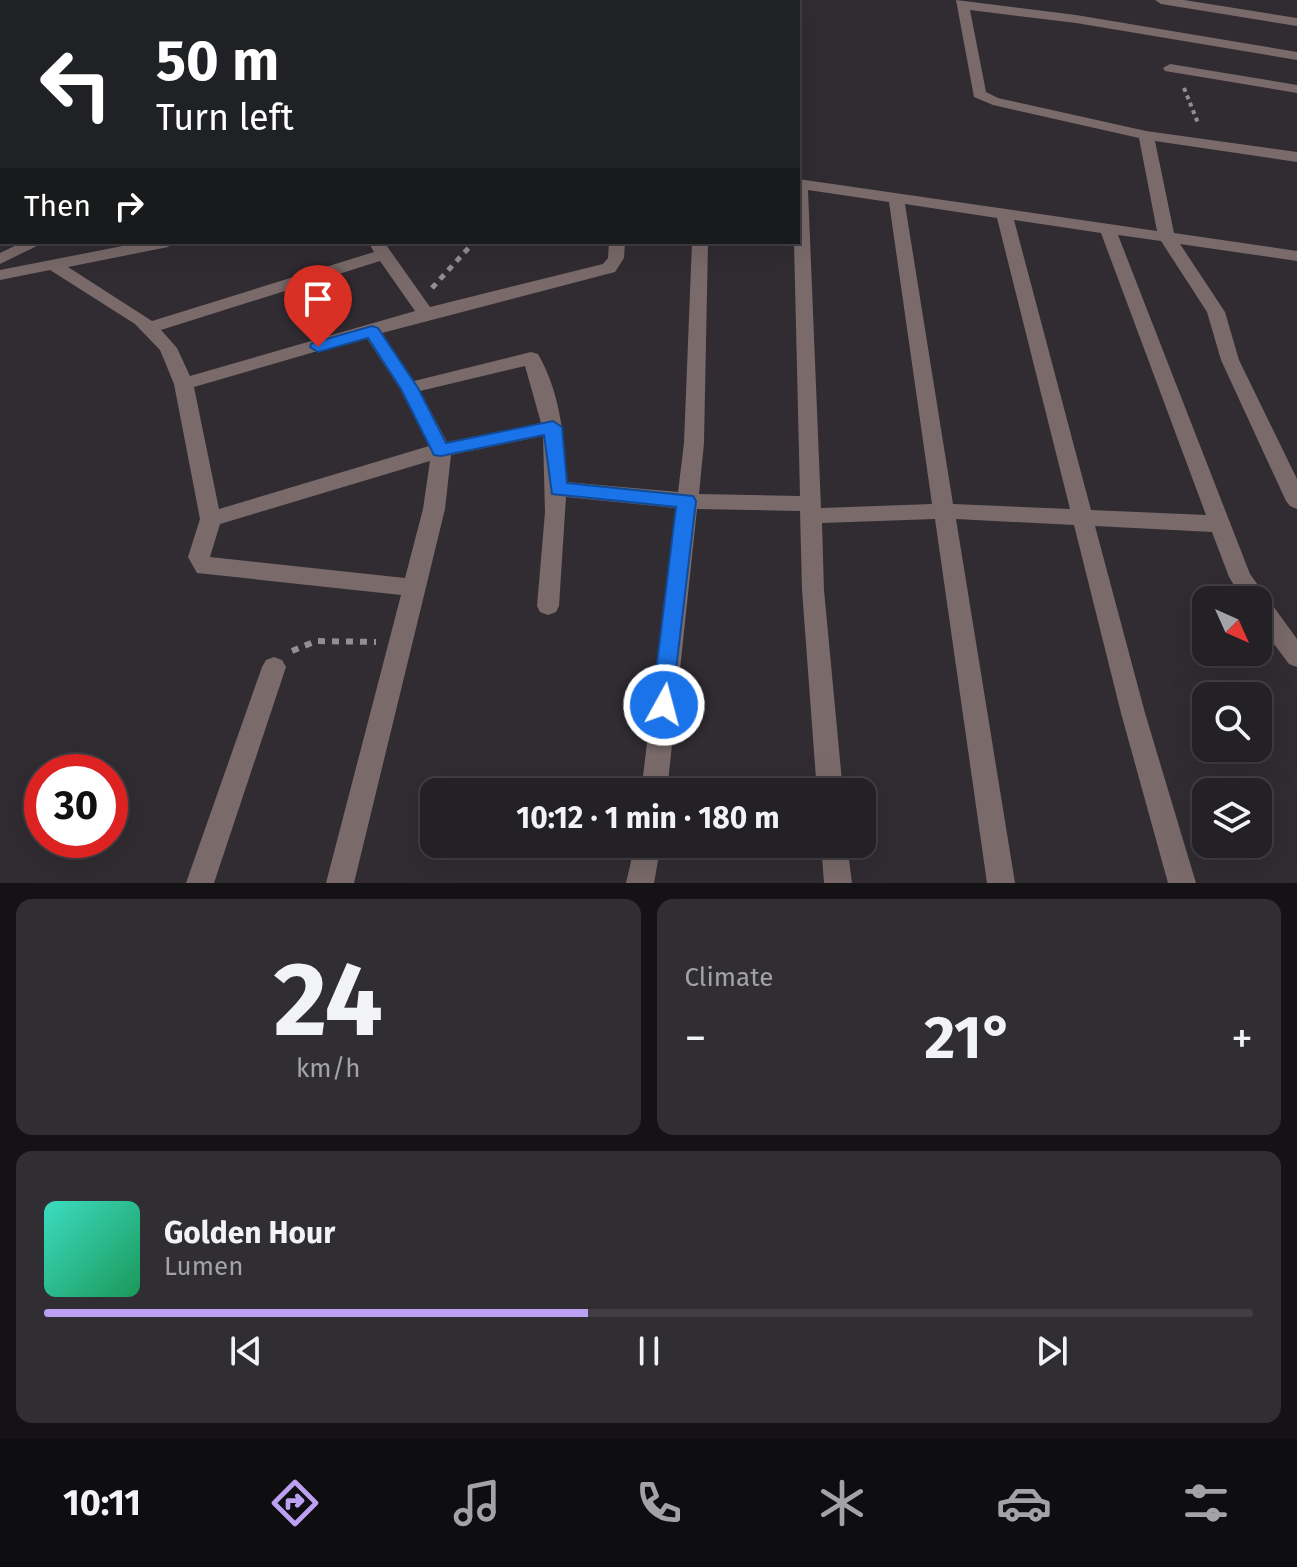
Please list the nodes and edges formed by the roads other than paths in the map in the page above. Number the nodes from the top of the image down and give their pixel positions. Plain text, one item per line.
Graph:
1 (1161, 0) edge
2 (1183, 2) edge
3 (963, 3) edge
4 (1297, 22) edge
5 (1297, 56) edge
6 (1170, 68) dead end
7 (1297, 89) edge
8 (1146, 135) junction
9 (1297, 157) edge
10 (800, 184) edge
11 (896, 197) junction
12 (1004, 213) junction
13 (800, 214) edge
14 (1107, 228) junction
15 (1166, 236) junction
16 (33, 244) edge
17 (159, 244) edge
18 (617, 244) edge
19 (700, 244) edge
20 (380, 248) edge
21 (1297, 256) edge
22 (0, 259) edge
23 (55, 266) junction
24 (0, 275) edge
25 (422, 309) junction
26 (149, 328) junction
27 (372, 332) junction
28 (184, 384) junction
29 (409, 388) junction
30 (553, 427) junction
31 (441, 450) junction
32 (558, 489) junction
33 (687, 501) junction
34 (1297, 501) edge
35 (810, 510) junction
36 (944, 511) junction
37 (1082, 515) junction
38 (211, 519) junction
39 (1220, 524) junction
40 (1246, 586) edge
41 (414, 588) junction
42 (548, 606) dead end
43 (1272, 624) edge
44 (1297, 657) edge
45 (274, 667) road end
46 (656, 778) edge
47 (829, 778) edge
48 (645, 858) edge
49 (835, 858) edge
50 (200, 883) edge
51 (340, 883) edge
52 (640, 883) edge
53 (838, 883) edge
54 (1001, 883) edge
55 (1182, 883) edge

1 - 2 street
2 - 4 street
3 - 5 street
3 - 8 street
6 - 7 street
8 - 9 street
8 - 15 street
10 - 11 street
11 - 12 street
11 - 36 street
12 - 14 street
12 - 37 street
13 - 35 street
14 - 15 street
14 - 39 street
15 - 21 street
15 - 34 street
16 - 22 street
17 - 23 street
18 - 25 street
19 - 33 street
20 - 25 street
20 - 26 street
23 - 24 street
23 - 26 street
25 - 27 street
26 - 28 street
27 - 28 street
27 - 29 street
28 - 38 street
29 - 30 street
29 - 31 street
30 - 31 street
30 - 32 street
31 - 38 street
31 - 41 street
32 - 33 street
32 - 42 street
33 - 35 street
33 - 46 street
35 - 36 street
35 - 47 street
36 - 37 street
36 - 54 street
37 - 39 street
37 - 55 street
38 - 41 street
39 - 40 street
41 - 51 street
43 - 44 street
45 - 50 street
48 - 52 street
49 - 53 street

